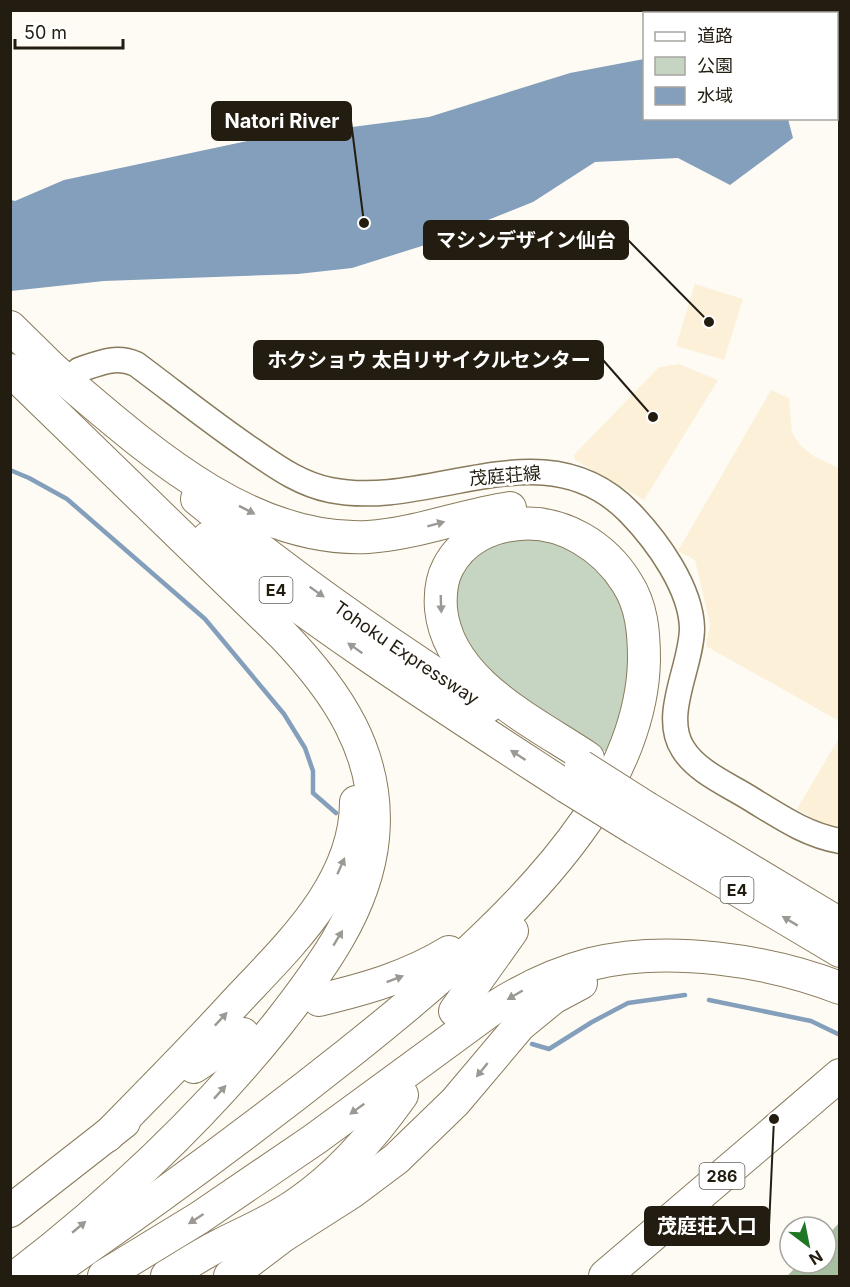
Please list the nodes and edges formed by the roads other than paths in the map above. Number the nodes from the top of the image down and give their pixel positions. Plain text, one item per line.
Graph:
1 (11, 328) edge
2 (10, 360) edge
3 (48, 364) junction
4 (10, 370) edge
5 (79, 370) dead end
6 (251, 605) junction
7 (578, 770) junction
8 (645, 812) junction
9 (840, 841) edge
10 (566, 847) junction
11 (550, 885) junction
12 (837, 922) edge
13 (840, 951) edge
14 (692, 957) junction
15 (840, 988) edge
16 (319, 1000) dead end
17 (455, 1011) dead end
18 (243, 1034) dead end
19 (840, 1076) edge
20 (402, 1095) dead end
21 (840, 1099) edge
22 (107, 1136) junction
23 (313, 1205) junction
24 (17, 1208) edge
25 (265, 1236) junction
26 (217, 1246) junction
27 (17, 1276) edge
28 (47, 1276) edge
29 (70, 1276) edge
30 (104, 1276) edge
31 (167, 1276) edge
32 (187, 1276) edge
33 (224, 1276) edge
34 (605, 1276) edge
35 (633, 1276) edge

1 - 3 highway, Tohoku Expressway / E4
7 -> 2 highway, Tohoku Expressway / E4
3 -> 7 highway, Tohoku Expressway / E4
3 -> 11 highway
4 - 6 highway
5 - 9 street, 茂庭荘線
22 -> 6 highway
27 -> 6 highway
7 - 8 highway, Tohoku Expressway / E4, bridge
10 -> 7 highway
8 - 12 highway
13 -> 8 highway, Tohoku Expressway / E4
16 -> 10 highway
10 - 28 highway
11 - 17 highway
11 - 29 highway
14 - 15 highway
14 -> 23 highway
14 -> 30 highway
18 - 22 highway
19 - 34 highway, 286
20 - 23 highway
21 - 35 highway, 286
22 - 24 highway
23 - 25 highway
23 - 26 highway
23 - 33 highway
25 - 26 highway
25 - 32 highway
25 - 33 highway
26 - 31 highway

